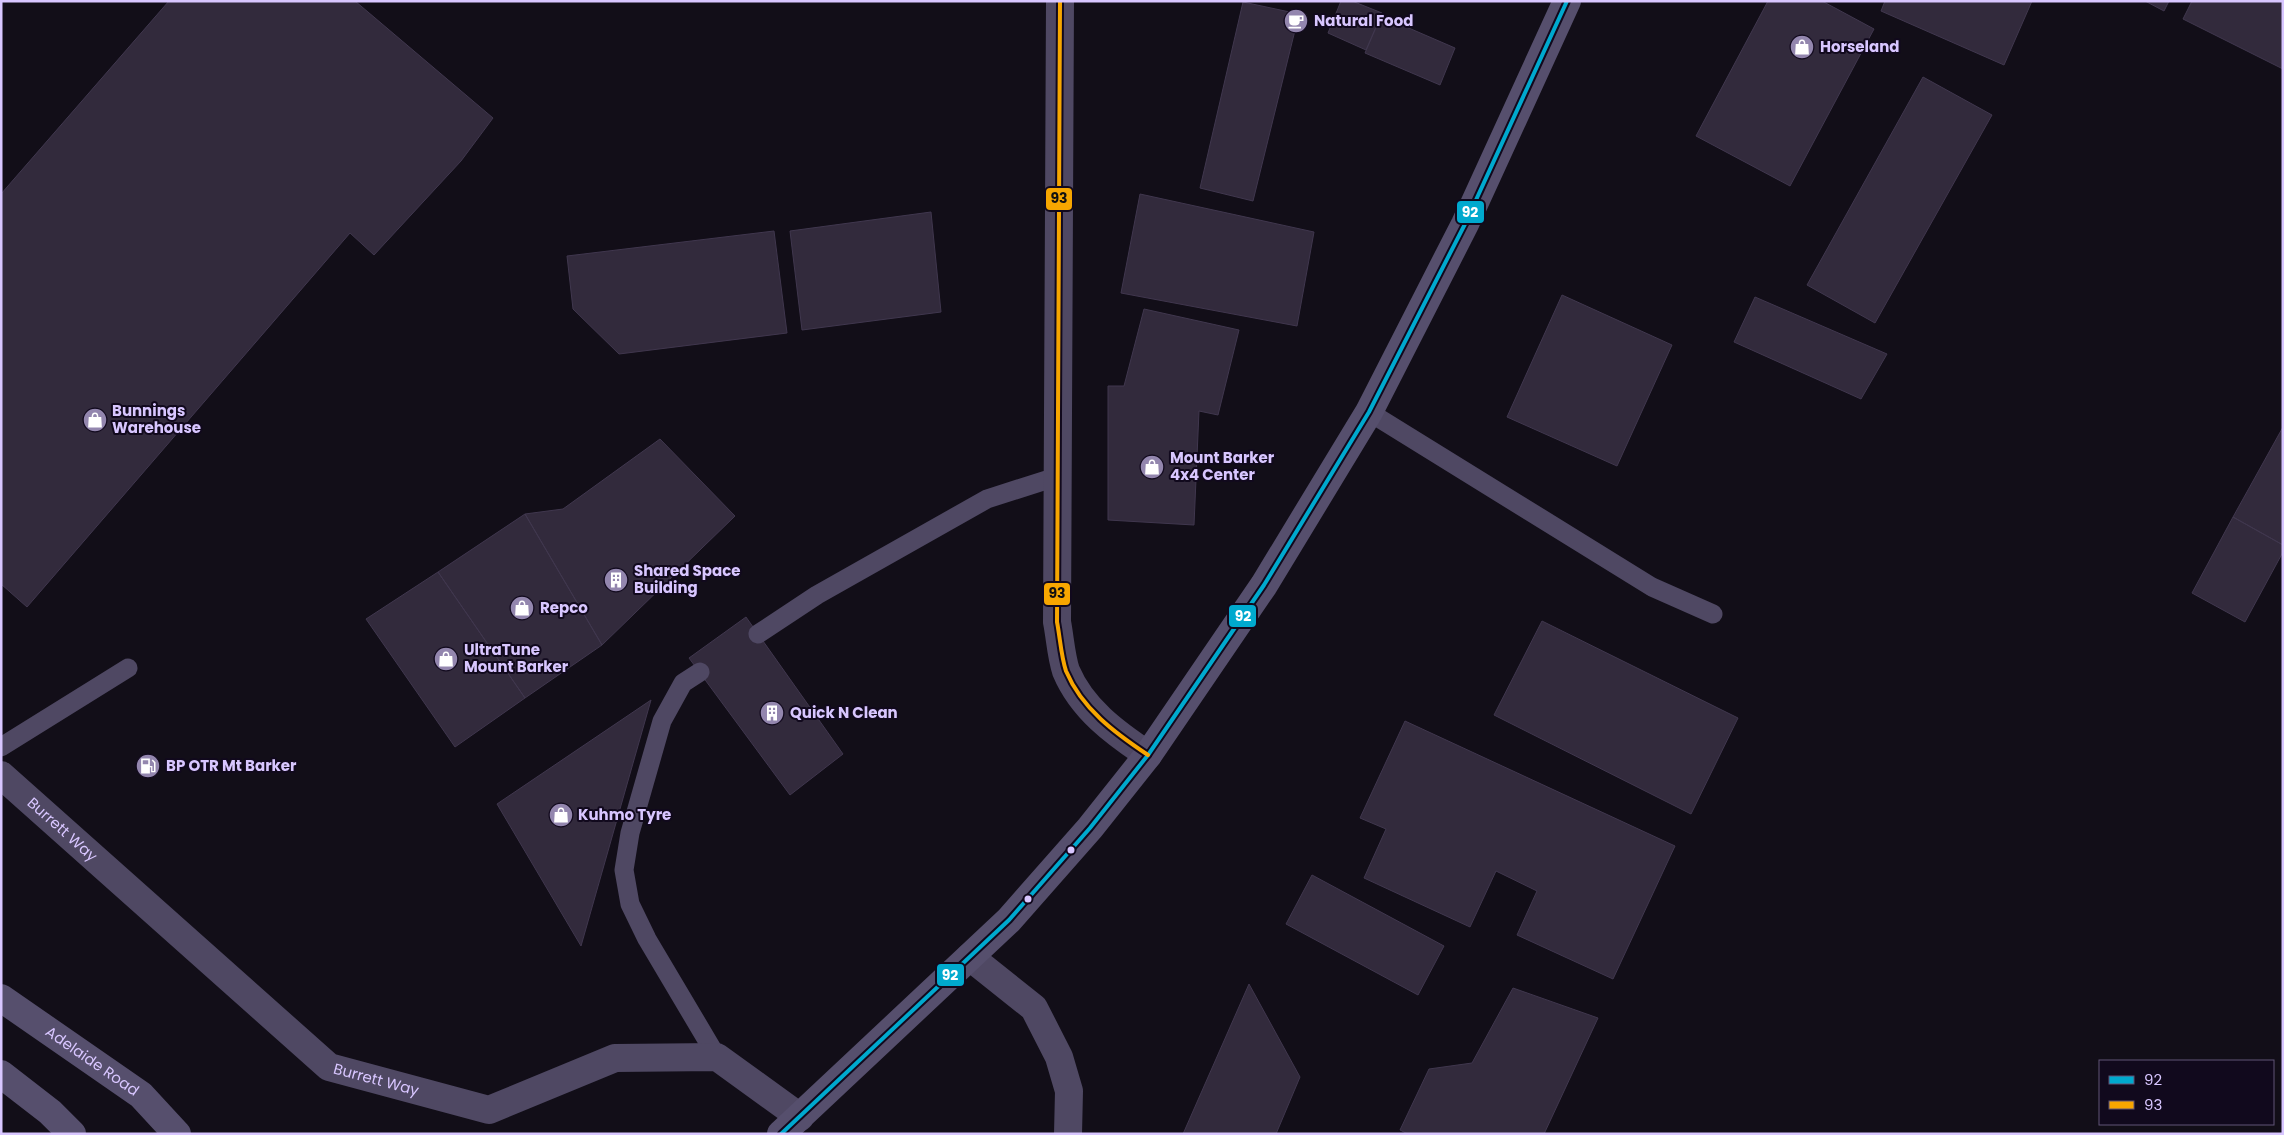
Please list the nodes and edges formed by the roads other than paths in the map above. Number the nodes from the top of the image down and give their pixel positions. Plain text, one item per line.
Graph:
1 (1060, 1) edge
2 (1567, 1) edge
3 (1369, 412) junction
4 (1059, 476) junction
5 (1713, 614) dead end
6 (758, 634) dead end
7 (128, 668) dead end
8 (700, 672) dead end
9 (1, 747) edge
10 (1148, 755) junction
11 (1, 775) edge
12 (970, 957) junction
13 (1, 998) edge
14 (717, 1057) junction
15 (1, 1074) edge
16 (791, 1125) edge
17 (72, 1134) edge
18 (178, 1134) edge
19 (1068, 1134) edge

1 - 4 street
2 - 3 main road
3 - 5 lane
3 - 10 main road
4 - 6 lane
4 - 10 street
7 - 9 lane
8 - 14 lane
10 - 12 main road
11 - 14 street, Burrett Way
12 - 16 main road
12 - 19 street
13 - 18 main road, Adelaide Road
14 - 16 street
15 - 17 main road

